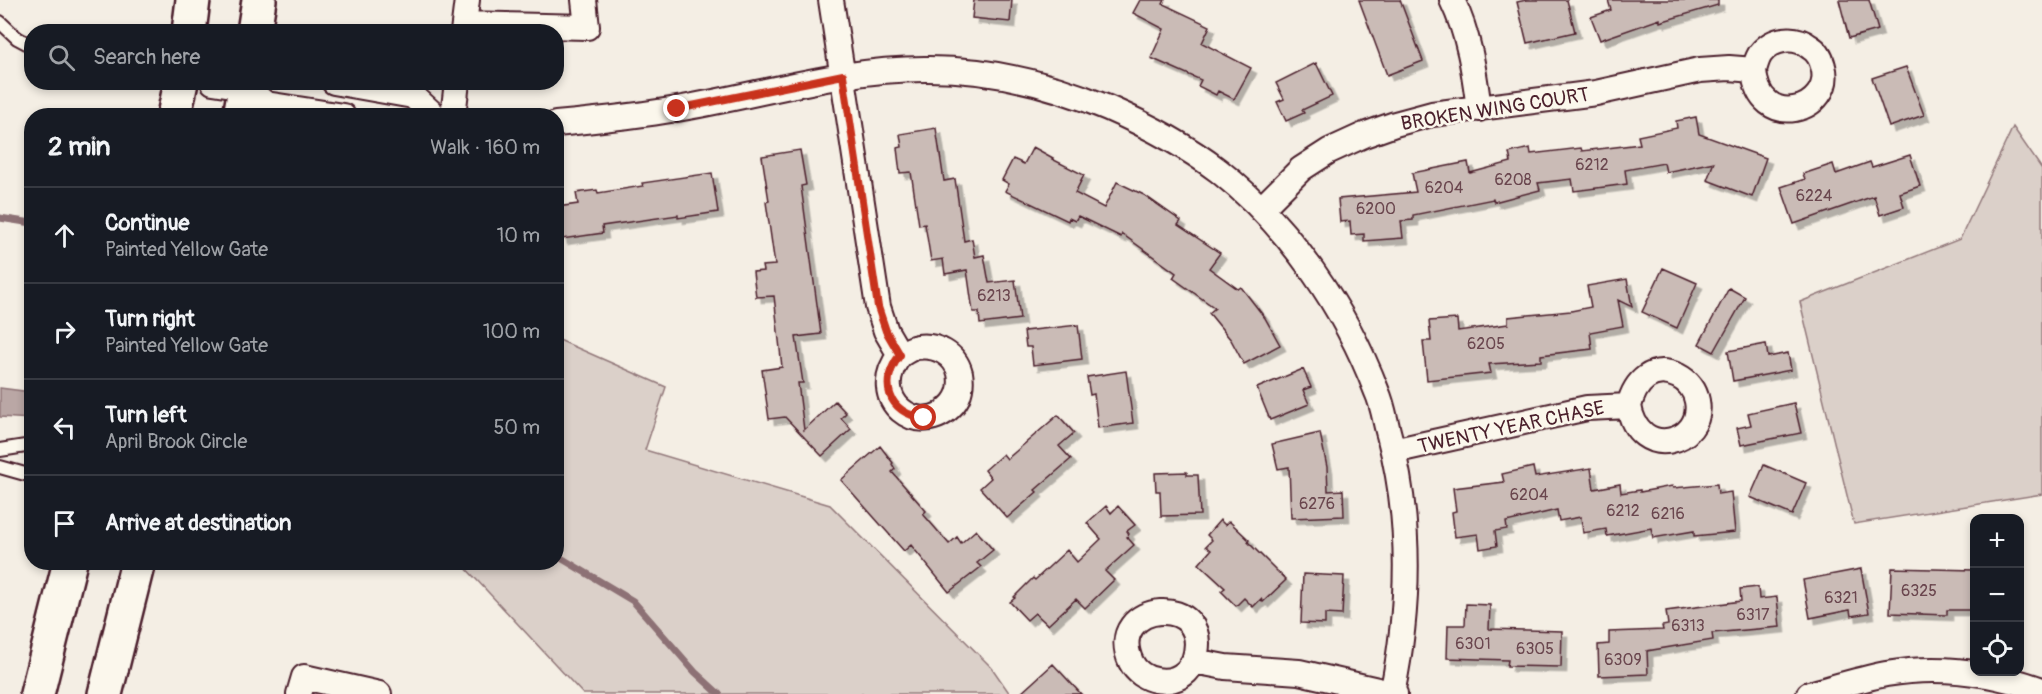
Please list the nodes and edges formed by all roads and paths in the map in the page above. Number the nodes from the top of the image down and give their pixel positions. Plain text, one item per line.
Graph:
1 (193, 0) edge
2 (259, 0) edge
3 (467, 0) edge
4 (584, 0) edge
5 (831, 0) edge
6 (1452, 0) edge
7 (0, 22) edge
8 (190, 24) edge
9 (255, 24) edge
10 (464, 24) edge
11 (564, 27) edge
12 (24, 42) edge
13 (1754, 70) dead end
14 (843, 75) junction
15 (179, 90) edge
16 (379, 90) edge
17 (456, 90) edge
18 (246, 92) edge
19 (176, 108) edge
20 (292, 108) edge
21 (426, 108) edge
22 (454, 108) edge
23 (1479, 109) junction
24 (564, 123) edge
25 (1261, 209) junction
26 (900, 355) dead end
27 (1629, 406) dead end
28 (24, 446) edge
29 (0, 450) edge
30 (1394, 451) junction
31 (0, 467) edge
32 (24, 474) edge
33 (68, 570) edge
34 (136, 570) edge
35 (1194, 661) dead end
36 (302, 685) edge
37 (2042, 690) edge
38 (37, 694) edge
39 (105, 694) edge
40 (380, 694) edge
41 (1393, 694) edge
42 (1809, 694) edge

1 - 8 main road
2 - 9 main road
3 - 10 street
4 - 11 street
5 - 14 street
6 - 23 street
7 - 12 lane
13 - 23 street, BROKEN WING COURT
14 - 24 street
14 - 25 street
14 - 26 street
15 - 19 main road
16 - 21 street
17 - 22 street
18 - 20 street
23 - 25 street, BROKEN WING COURT
25 - 30 street
27 - 30 street, TWENTY YEAR CHASE
28 - 29 lane
30 - 41 street
31 - 32 lane
33 - 38 main road
34 - 39 main road
35 - 41 street
36 - 40 street
37 - 42 street

